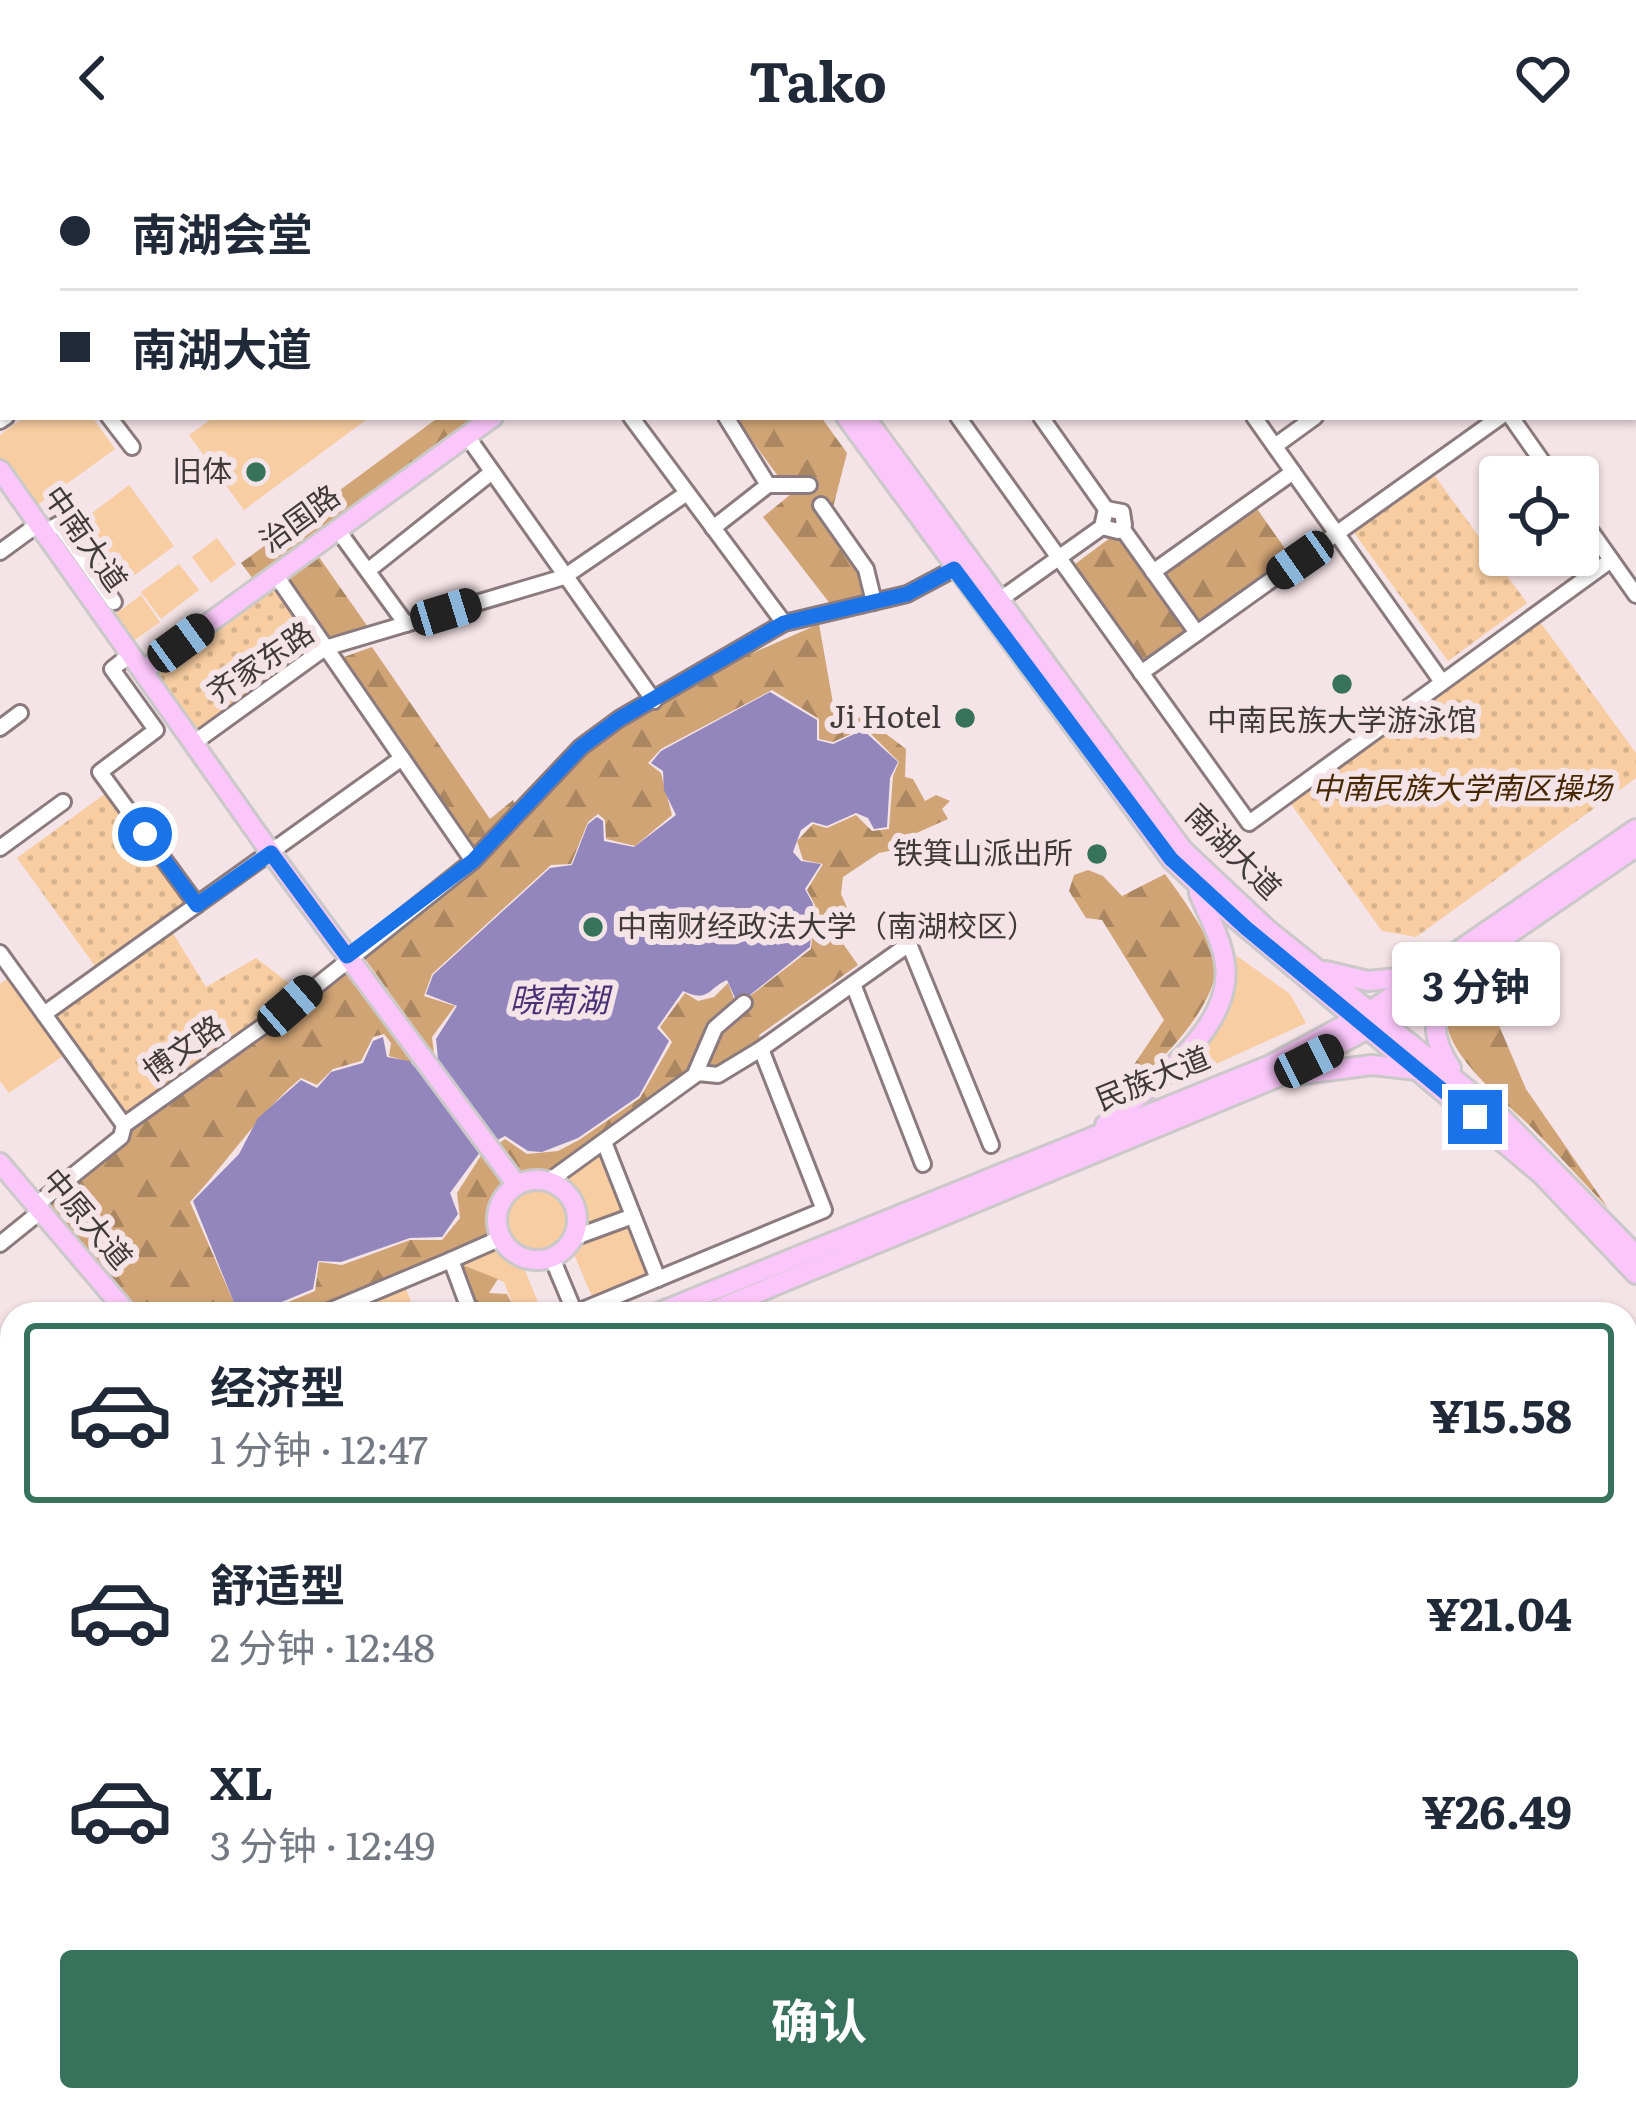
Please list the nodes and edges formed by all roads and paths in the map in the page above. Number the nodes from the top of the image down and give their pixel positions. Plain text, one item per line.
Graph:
1 (111, 420) edge
2 (490, 420) edge
3 (633, 420) edge
4 (728, 420) edge
5 (848, 420) edge
6 (868, 420) edge
7 (960, 420) edge
8 (1043, 420) edge
9 (1256, 420) edge
10 (1312, 420) edge
11 (1496, 420) edge
12 (1513, 420) edge
13 (467, 436) junction
14 (1275, 446) junction
15 (132, 447) dead end
16 (1538, 456) edge
17 (0, 470) edge
18 (492, 472) junction
19 (1293, 472) junction
20 (768, 485) junction
21 (809, 485) dead end
22 (687, 493) junction
23 (821, 505) dead end
24 (1106, 509) junction
25 (1102, 527) junction
26 (713, 528) junction
27 (1122, 528) junction
28 (40, 529) junction
29 (337, 529) junction
30 (1337, 533) junction
31 (1599, 543) edge
32 (0, 552) edge
33 (1059, 558) junction
34 (1611, 560) junction
35 (370, 569) junction
36 (954, 569) junction
37 (1153, 572) junction
38 (275, 574) junction
39 (564, 577) junction
40 (1634, 590) edge
41 (998, 601) junction
42 (114, 602) dead end
43 (874, 602) junction
44 (784, 623) junction
45 (406, 624) junction
46 (1197, 634) junction
47 (325, 648) junction
48 (131, 654) junction
49 (143, 671) junction
50 (1142, 673) junction
51 (1442, 682) junction
52 (654, 700) junction
53 (20, 712) dead end
54 (0, 728) edge
55 (195, 742) junction
56 (403, 758) junction
57 (63, 802) dead end
58 (1636, 829) edge
59 (1636, 847) edge
60 (0, 848) edge
61 (271, 853) junction
62 (473, 861) junction
63 (1195, 883) junction
64 (197, 905) junction
65 (0, 952) edge
66 (347, 956) junction
67 (1316, 968) junction
68 (1425, 974) junction
69 (1450, 976) junction
70 (853, 984) junction
71 (744, 1003) dead end
72 (44, 1014) junction
73 (1368, 1021) junction
74 (761, 1049) junction
75 (1419, 1070) junction
76 (697, 1072) dead end
77 (1279, 1077) junction
78 (1461, 1082) junction
79 (124, 1125) junction
80 (1093, 1135) junction
81 (604, 1142) junction
82 (991, 1145) dead end
83 (0, 1163) edge
84 (922, 1164) dead end
85 (549, 1181) junction
86 (517, 1185) junction
87 (38, 1208) junction
88 (633, 1216) junction
89 (500, 1238) junction
90 (573, 1238) junction
91 (0, 1244) edge
92 (1636, 1255) edge
93 (552, 1258) junction
94 (451, 1260) junction
95 (1636, 1274) edge
96 (658, 1279) junction
97 (118, 1302) edge
98 (351, 1302) edge
99 (467, 1302) edge
100 (569, 1302) edge
101 (603, 1302) edge
102 (684, 1302) edge
103 (735, 1302) edge

1 - 15 street
2 - 13 main road, 治国路
3 - 22 street
4 - 20 street
5 - 36 main road, 南湖大道
6 - 41 main road, 南湖大道
7 - 33 street
8 - 24 street
9 - 14 street
10 - 14 street
11 - 30 street
12 - 16 street
13 - 18 street
13 - 29 main road, 治国路
14 - 19 street
17 - 28 main road, 中南大道
18 - 35 street
18 - 39 street
19 - 30 street
19 - 37 street
20 - 21 street
20 - 26 street
22 - 26 street
22 - 39 street, 齐家东路
23 - 43 street
24 - 25 street
24 - 27 street
25 - 27 street
25 - 33 street
26 - 44 street
27 - 37 street
28 - 32 street
28 - 42 street
28 - 48 main road, 中南大道
29 - 35 street
29 - 38 main road, 治国路
30 - 46 street
30 - 51 street
31 - 34 street
33 - 41 street
33 - 50 street
34 - 40 street
34 - 51 street
35 - 45 street
36 - 43 street, 博文路
36 - 63 main road, 南湖大道
37 - 46 street
38 - 47 street
38 - 49 main road, 治国路
39 - 45 street, 齐家东路
39 - 52 street
41 - 67 main road, 南湖大道
43 - 44 street, 博文路
44 - 52 street, 博文路
45 - 47 street, 齐家东路
46 - 50 street
47 - 55 street, 齐家东路
47 - 56 street
48 - 49 main road, 中南大道
48 - 64 street
49 - 55 main road, 中南大道
50 - 51 street
52 - 62 street, 博文路
53 - 54 street
55 - 61 main road, 中南大道
56 - 61 street
56 - 62 street
57 - 60 street
58 - 68 main road, 民族大道
59 - 69 main road, 民族大道
61 - 64 street
61 - 66 main road, 中南大道
62 - 66 street, 博文路
63 - 73 main road, 南湖大道
63 - 80 main road
64 - 72 street
65 - 72 street
66 - 79 street, 博文路
66 - 86 main road, 中南大道
67 - 68 main road
67 - 73 main road, 南湖大道
68 - 73 main road, 民族大道
69 - 73 main road, 民族大道
69 - 78 main road
70 - 74 street
70 - 82 street
70 - 84 street
71 - 76 street
72 - 79 street
73 - 75 main road, 南湖大道
73 - 77 main road, 民族大道
73 - 78 main road, 南湖大道
73 - 80 main road, 民族大道
74 - 81 street
74 - 96 street
75 - 77 main road
75 - 95 main road, 南湖大道
77 - 103 main road, 民族大道
78 - 92 main road, 南湖大道
79 - 87 street, 博文路
80 - 102 main road, 民族大道
81 - 85 street
81 - 88 street
83 - 87 main road, 中原大道
85 - 86 main road
85 - 90 main road
86 - 89 main road
87 - 91 street, 博文路
87 - 97 main road, 中原大道
88 - 90 street
88 - 96 street
89 - 93 main road
89 - 94 street
90 - 93 main road
93 - 100 street
94 - 98 street
94 - 99 street
96 - 101 street

